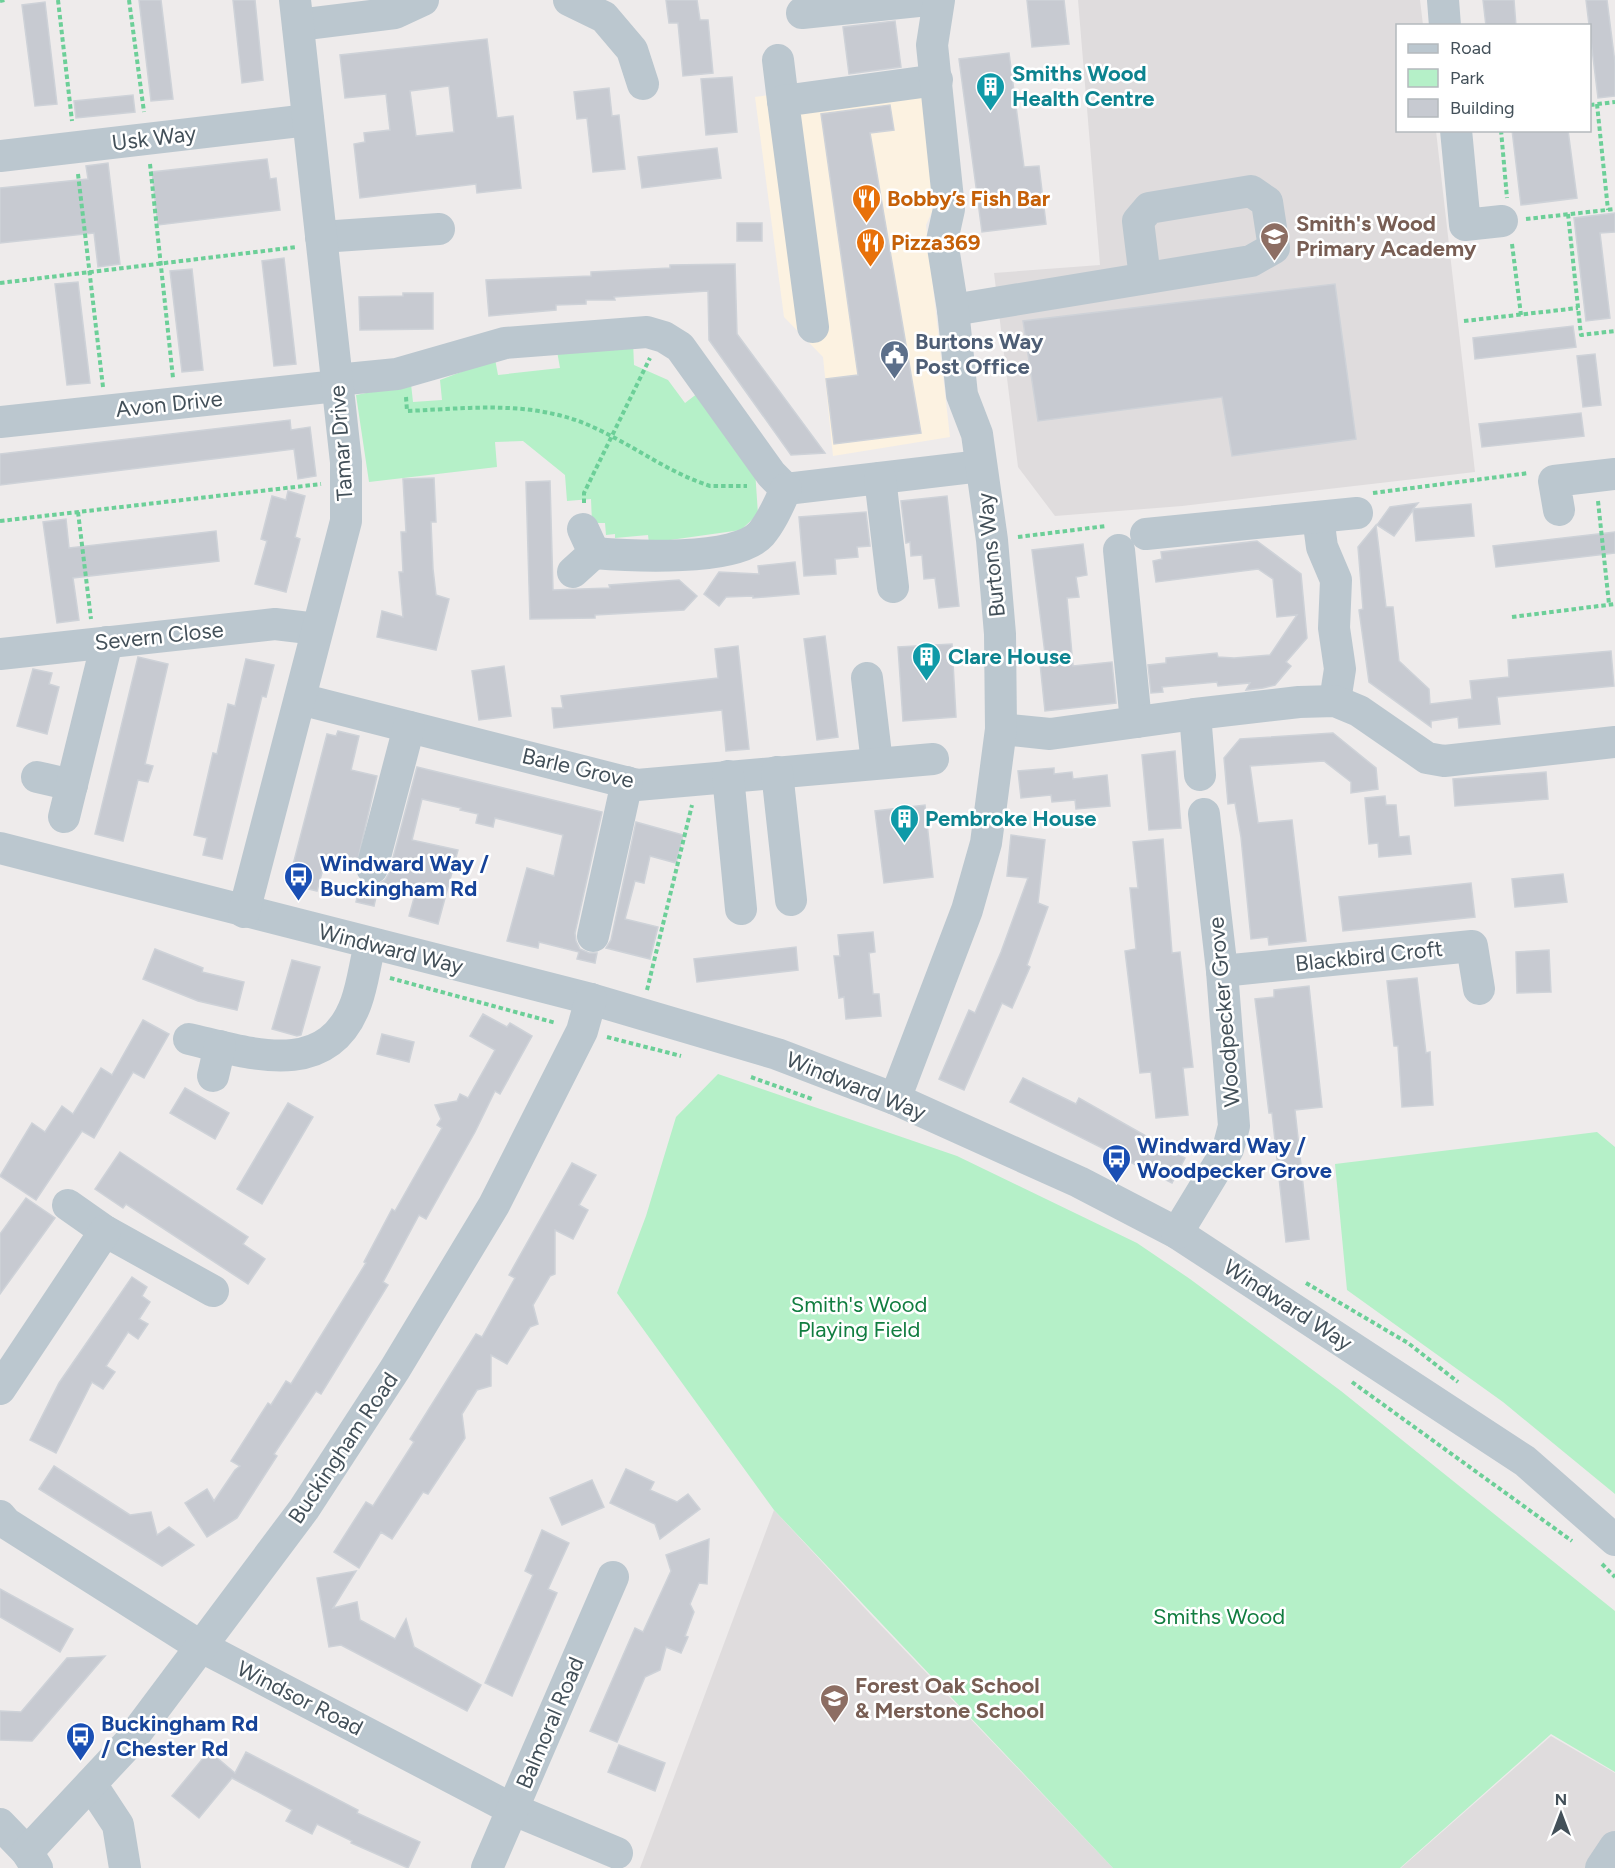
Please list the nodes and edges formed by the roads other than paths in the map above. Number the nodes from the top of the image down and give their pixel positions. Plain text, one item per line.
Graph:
1 (423, 0) edge
2 (569, 0) edge
3 (928, 0) edge
4 (939, 0) edge
5 (1443, 0) edge
6 (296, 13) edge
7 (802, 13) dead end
8 (1445, 24) edge
9 (778, 60) dead end
10 (937, 80) junction
11 (643, 84) dead end
12 (783, 101) junction
13 (308, 120) junction
14 (1456, 132) edge
15 (0, 156) edge
16 (1502, 221) road end
17 (439, 229) dead end
18 (321, 241) junction
19 (1145, 278) dead end
20 (953, 310) junction
21 (813, 327) dead end
22 (337, 383) junction
23 (0, 422) edge
24 (981, 466) junction
25 (1605, 475) edge
26 (880, 478) junction
27 (786, 489) junction
28 (1559, 510) dead end
29 (1357, 513) dead end
30 (1318, 517) junction
31 (1146, 534) dead end
32 (1119, 550) dead end
33 (584, 551) road end
34 (893, 587) dead end
35 (317, 629) junction
36 (100, 642) junction
37 (0, 654) edge
38 (867, 678) dead end
39 (300, 699) junction
40 (1335, 701) junction
41 (1195, 714) junction
42 (1136, 722) junction
43 (409, 727) junction
44 (1001, 729) junction
45 (1615, 742) edge
46 (933, 759) dead end
47 (877, 763) junction
48 (777, 772) junction
49 (1200, 775) dead end
50 (728, 776) junction
51 (37, 777) dead end
52 (627, 782) junction
53 (72, 785) junction
54 (1204, 814) dead end
55 (64, 817) dead end
56 (0, 848) edge
57 (372, 868) dead end
58 (791, 900) dead end
59 (741, 909) dead end
60 (244, 912) junction
61 (593, 936) dead end
62 (366, 958) junction
63 (1222, 971) junction
64 (1479, 988) dead end
65 (591, 999) junction
66 (189, 1039) dead end
67 (220, 1046) junction
68 (213, 1076) dead end
69 (895, 1099) junction
70 (68, 1205) dead end
71 (105, 1231) junction
72 (1178, 1233) junction
73 (213, 1291) dead end
74 (0, 1389) edge
75 (0, 1516) edge
76 (1605, 1549) edge
77 (613, 1577) dead end
78 (201, 1646) junction
79 (91, 1784) junction
80 (512, 1809) junction
81 (0, 1824) edge
82 (1615, 1847) edge
83 (617, 1853) dead end
84 (32, 1860) edge
85 (125, 1868) edge
86 (487, 1868) edge
87 (1601, 1868) edge

1 - 6 street
2 - 11 street
3 - 7 street
4 - 10 street, Burtons Way
5 - 8 street
6 - 13 street, Tamar Drive
9 - 12 street
10 - 12 street
10 - 20 street, Burtons Way
12 - 21 street
13 - 15 street, Usk Way
13 - 18 street, Tamar Drive
14 - 16 street
17 - 18 street
18 - 22 street, Tamar Drive
19 - 20 street
20 - 24 street, Burtons Way
22 - 23 street, Avon Drive
22 - 27 street, Avon Drive
22 - 35 street, Tamar Drive
24 - 26 street
24 - 44 street, Burtons Way
25 - 28 street
26 - 27 street
26 - 34 street
27 - 33 street
29 - 30 street
30 - 31 street
30 - 40 street
32 - 42 street
35 - 36 street, Severn Close
35 - 39 street, Tamar Drive
36 - 37 street, Severn Close
36 - 53 street
38 - 47 street
39 - 43 street, Barle Grove
39 - 60 street, Tamar Drive
40 - 41 street
40 - 45 street
41 - 42 street
41 - 49 street
42 - 44 street
43 - 52 street, Barle Grove
43 - 57 street
44 - 69 street, Burtons Way
46 - 47 street, Barle Grove
47 - 48 street, Barle Grove
48 - 50 street, Barle Grove
48 - 58 street
50 - 52 street, Barle Grove
50 - 59 street
51 - 53 street
52 - 61 street
53 - 55 street
54 - 63 street, Woodpecker Grove
56 - 60 street, Windward Way
60 - 62 street, Windward Way
62 - 65 street, Windward Way
62 - 67 street
63 - 64 street, Blackbird Croft
63 - 72 street, Woodpecker Grove
65 - 69 street, Windward Way
65 - 78 street, Buckingham Road
66 - 67 street
67 - 68 street
69 - 72 street, Windward Way
70 - 71 street
71 - 73 street
71 - 74 street
72 - 76 street, Windward Way
75 - 78 street, Windsor Road
77 - 80 street, Balmoral Road
78 - 79 street, Buckingham Road
78 - 80 street, Windsor Road
79 - 84 street, Buckingham Road
79 - 85 street
80 - 83 street, Windsor Road
80 - 86 street, Balmoral Road
81 - 84 street
82 - 87 street

